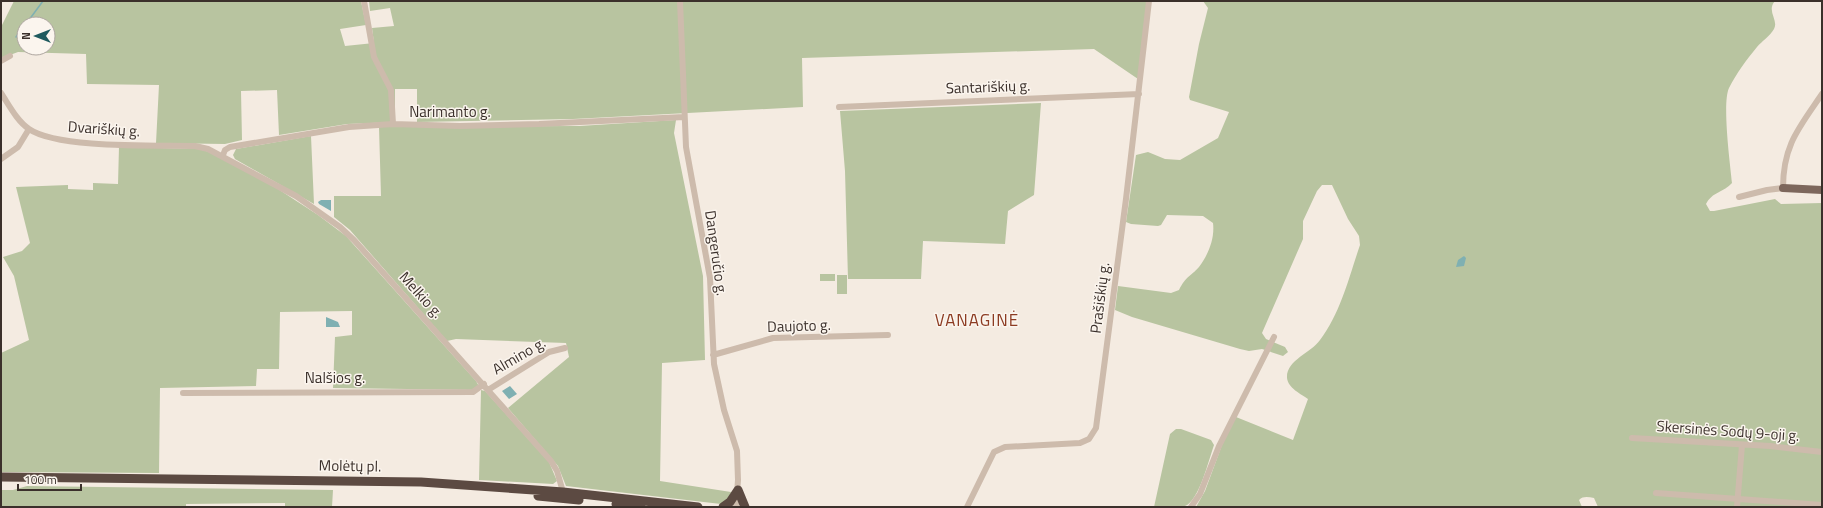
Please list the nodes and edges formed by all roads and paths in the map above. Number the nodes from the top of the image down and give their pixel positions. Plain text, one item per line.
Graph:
1 (364, 1) edge
2 (680, 1) edge
3 (1150, 1) edge
4 (10, 56) dead end
5 (1, 61) edge
6 (1, 93) edge
7 (1139, 94) junction
8 (1822, 94) edge
9 (839, 107) dead end
10 (684, 117) junction
11 (393, 124) junction
12 (29, 129) junction
13 (223, 155) junction
14 (1, 159) edge
15 (1783, 188) junction
16 (1822, 190) edge
17 (1739, 197) dead end
18 (888, 335) dead end
19 (1274, 337) dead end
20 (565, 348) dead end
21 (713, 355) junction
22 (484, 384) junction
23 (488, 390) junction
24 (183, 393) dead end
25 (1632, 438) dead end
26 (1742, 445) junction
27 (1822, 452) edge
28 (1, 477) edge
29 (1, 483) edge
30 (738, 490) junction
31 (563, 492) junction
32 (1656, 493) dead end
33 (1738, 499) junction
34 (1822, 505) edge
35 (641, 507) edge
36 (698, 507) edge
37 (723, 507) edge
38 (736, 507) edge
39 (745, 507) edge
40 (967, 507) edge
41 (1191, 507) edge
42 (1737, 507) edge

1 - 11 street
2 - 10 street, Dangeručio g.
3 - 7 street, Prašiškių g.
4 - 5 street
6 - 12 street, Dvariškių g.
7 - 9 street, Santariškių g.
7 - 40 street, Prašiškių g.
8 - 15 street
10 - 11 street, Narimanto g.
10 - 21 street, Dangeručio g.
11 - 13 street, Narimanto g.
12 - 13 street, Dvariškių g.
12 - 14 street
13 - 22 street, Melkio g.
15 - 16 main road
15 - 17 street
18 - 21 street, Daujoto g.
19 - 41 street
20 - 23 street, Almino g.
21 - 30 street, Dangeručio g.
22 - 23 street, Melkio g.
22 - 24 street, Nalšios g.
23 - 31 street, Melkio g.
25 - 26 street, Skersinės Sodų 9-oji g.
26 - 27 street, Skersinės Sodų 9-oji g.
26 - 33 street
28 - 31 highway, Molėtų pl.
29 - 35 highway, Molėtų pl.
30 - 37 highway
30 - 38 street, Dangeručio g.
30 - 39 highway
31 - 36 highway, Molėtų pl.
32 - 33 street
33 - 34 street
33 - 42 street

